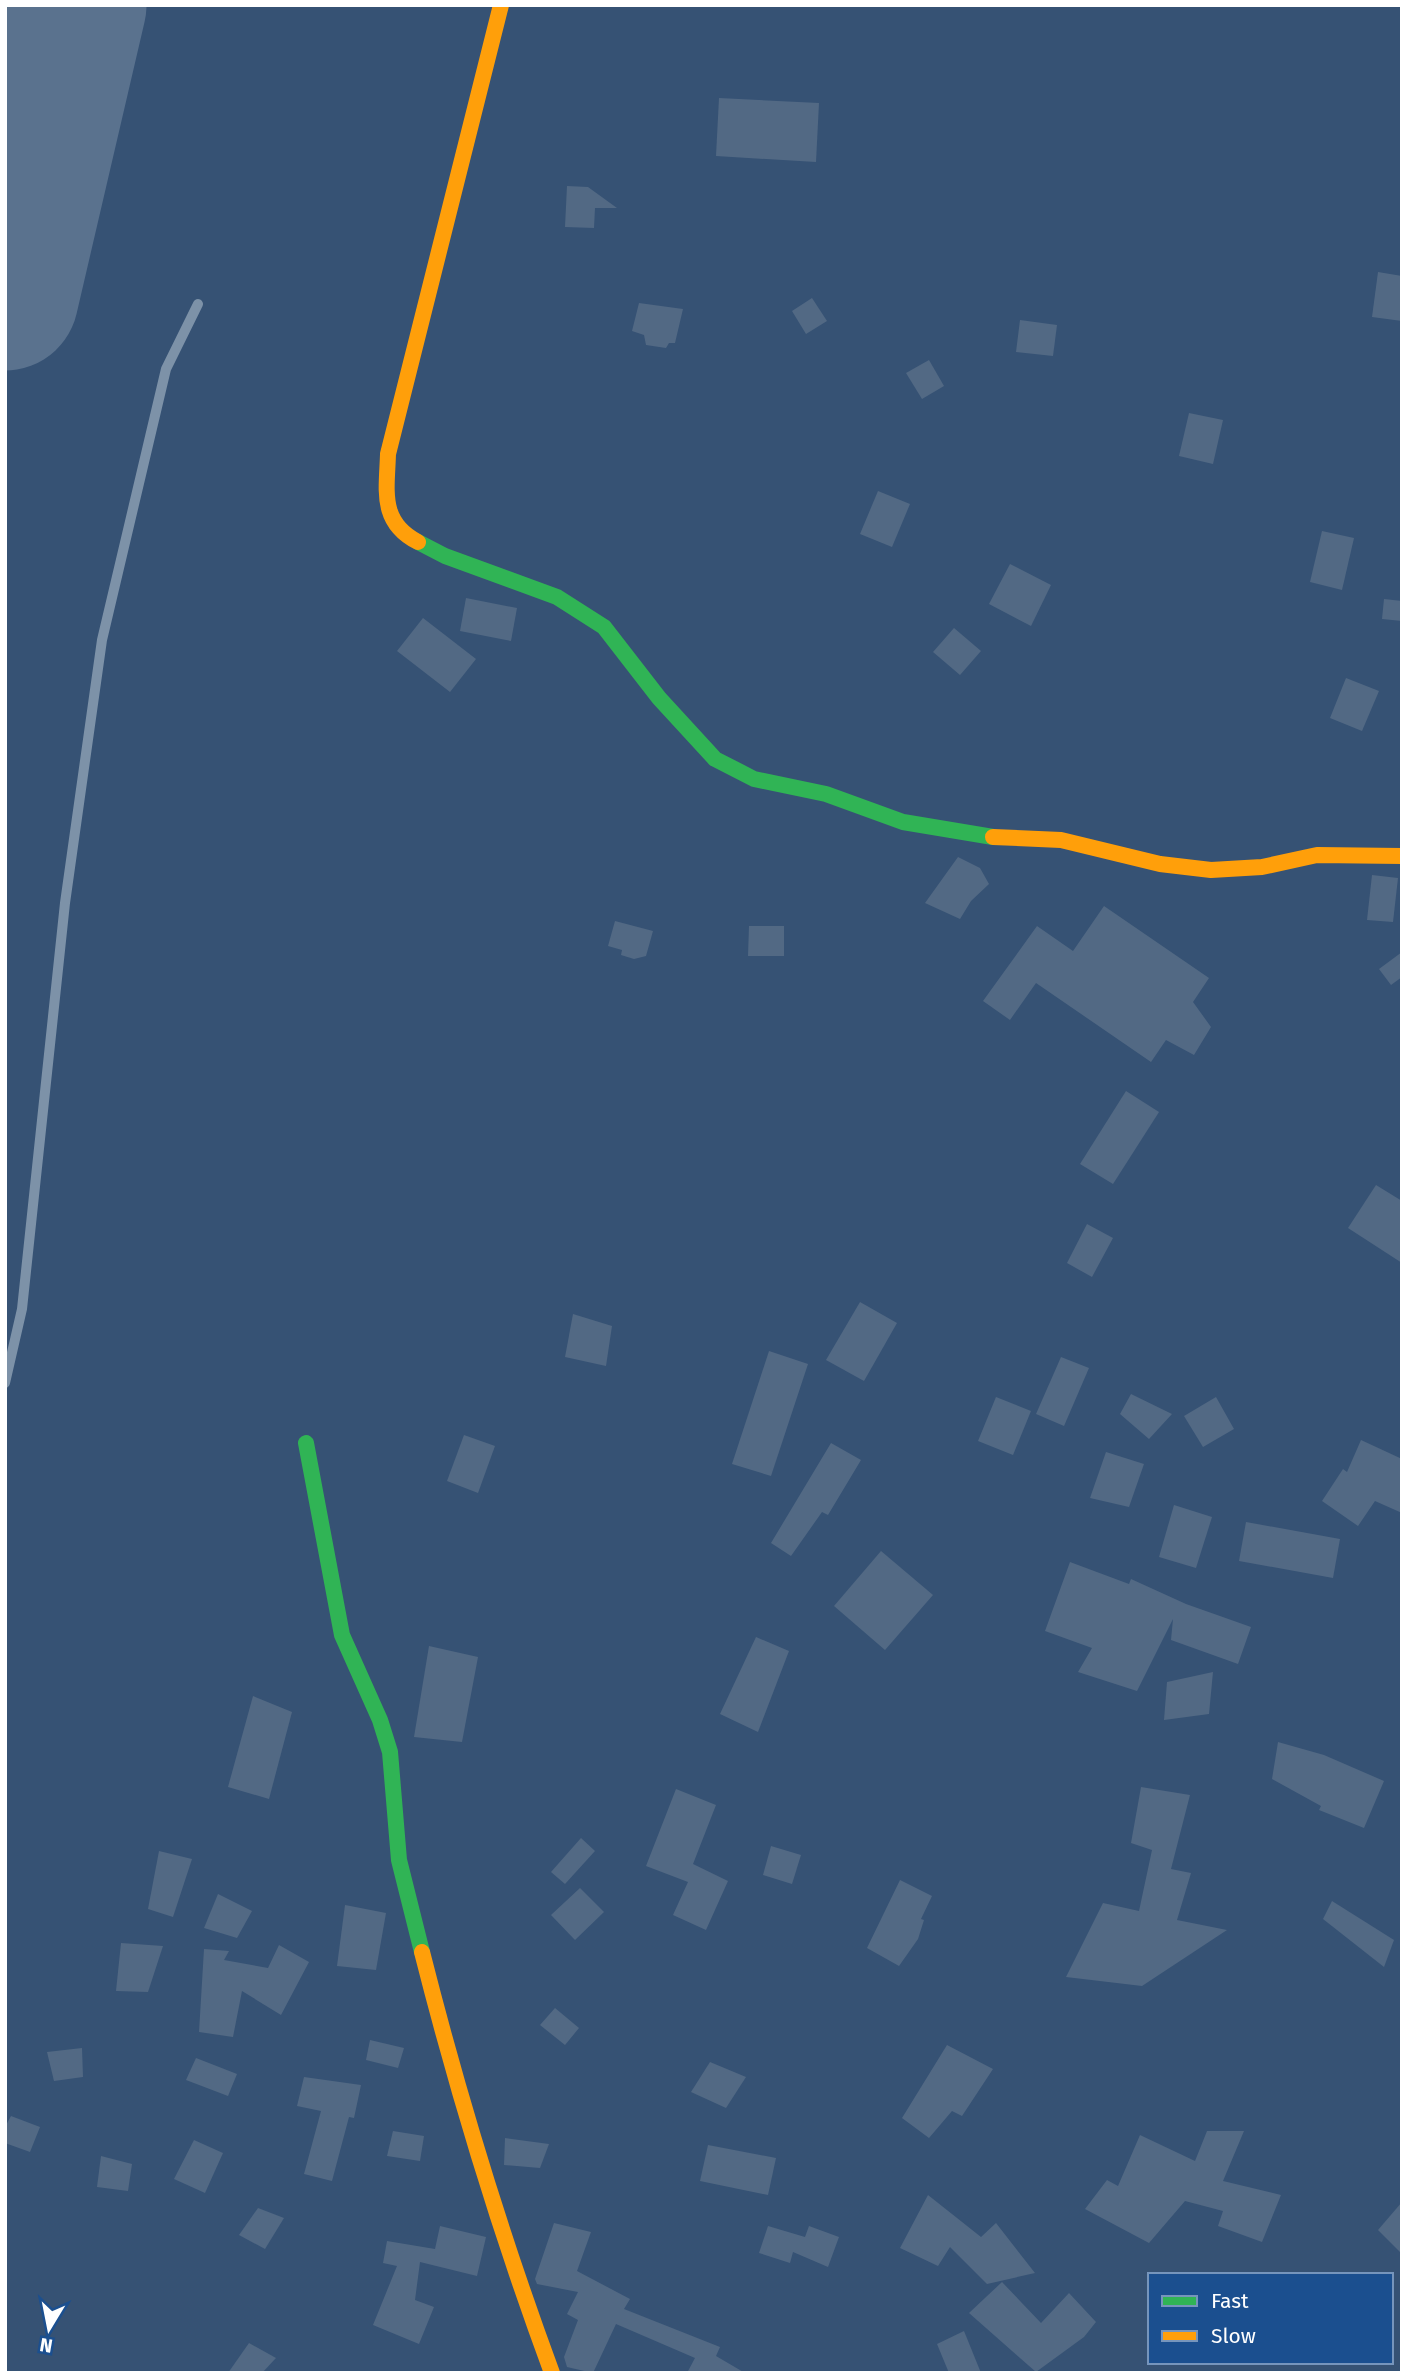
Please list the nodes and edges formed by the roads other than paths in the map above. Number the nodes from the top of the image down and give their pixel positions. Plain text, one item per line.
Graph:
1 (501, 5) edge
2 (198, 304) dead end
3 (1402, 856) edge
4 (5, 1383) edge
5 (306, 1443) dead end
6 (552, 2373) edge

1 - 3 street
2 - 4 lane
5 - 6 street

